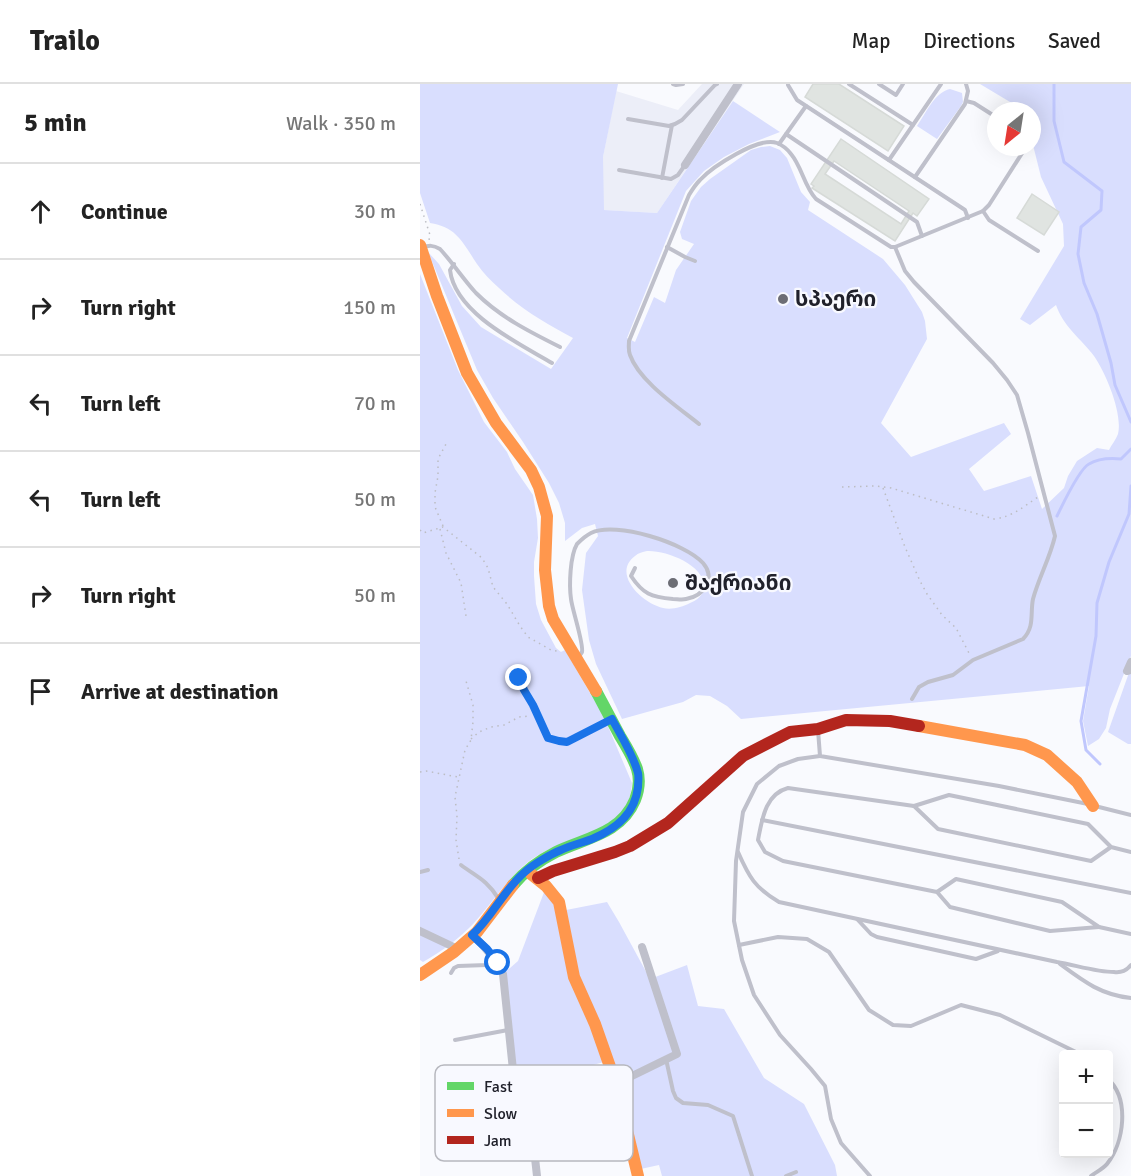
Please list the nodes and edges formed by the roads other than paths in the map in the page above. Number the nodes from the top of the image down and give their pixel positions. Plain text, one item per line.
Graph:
1 (673, 84) edge
2 (683, 84) edge
3 (717, 84) edge
4 (789, 84) edge
5 (849, 84) edge
6 (879, 84) edge
7 (903, 84) edge
8 (941, 84) edge
9 (966, 84) edge
10 (736, 85) edge
11 (781, 85) edge
12 (966, 101) junction
13 (806, 106) junction
14 (987, 111) edge
15 (628, 119) dead end
16 (672, 125) junction
17 (913, 125) junction
18 (786, 134) junction
19 (779, 144) junction
20 (1020, 156) edge
21 (889, 160) junction
22 (685, 165) joint
23 (619, 170) dead end
24 (915, 177) junction
25 (662, 178) junction
26 (983, 211) junction
27 (968, 218) junction
28 (922, 236) junction
29 (423, 246) edge
30 (667, 247) junction
31 (895, 247) junction
32 (1038, 251) dead end
33 (695, 261) dead end
34 (454, 264) junction
35 (560, 346) dead end
36 (552, 363) dead end
37 (699, 424) dead end
38 (635, 568) dead end
39 (574, 654) junction
40 (1131, 662) edge
41 (1131, 670) edge
42 (912, 699) dead end
43 (537, 716) road end
44 (612, 719) junction
45 (818, 729) junction
46 (820, 756) junction
47 (914, 806) junction
48 (1093, 806) junction
49 (1131, 815) edge
50 (762, 819) junction
51 (1111, 847) junction
52 (737, 851) junction
53 (1131, 852) edge
54 (461, 865) road end
55 (428, 870) dead end
56 (526, 871) junction
57 (420, 872) edge
58 (538, 878) junction
59 (937, 892) junction
60 (1131, 893) edge
61 (500, 901) junction
62 (856, 919) junction
63 (1099, 927) junction
64 (420, 931) edge
65 (1131, 934) edge
66 (472, 935) junction
67 (739, 945) junction
68 (642, 947) dead end
69 (458, 949) junction
70 (1000, 950) junction
71 (495, 959) junction
72 (1057, 962) junction
73 (1131, 965) edge
74 (451, 973) dead end
75 (420, 975) edge
76 (1131, 998) edge
77 (509, 1030) junction
78 (455, 1040) dead end
79 (1072, 1050) edge
80 (666, 1059) junction
81 (512, 1065) edge
82 (609, 1065) edge
83 (633, 1076) edge
84 (1113, 1084) edge
85 (633, 1155) edge
86 (535, 1161) edge
87 (796, 1172) dead end
88 (537, 1176) edge
89 (638, 1176) edge
90 (752, 1176) edge
91 (786, 1176) edge
92 (870, 1176) edge
93 (1091, 1176) edge

1 - 2 lane
3 - 16 lane
4 - 11 lane
4 - 13 lane
5 - 17 lane
6 - 7 lane
8 - 17 lane
9 - 12 lane
10 - 22 street
12 - 14 lane
12 - 24 lane
13 - 18 lane
13 - 21 lane
15 - 16 lane
16 - 25 lane
17 - 21 lane
18 - 19 lane
18 - 28 lane
19 - 30 lane
19 - 31 lane
20 - 26 lane
21 - 24 lane
22 - 25 lane
23 - 25 lane
24 - 27 lane
26 - 27 lane
26 - 32 lane
27 - 28 lane
28 - 31 lane
29 - 34 lane
29 - 39 street
30 - 33 lane
30 - 37 lane
31 - 42 lane
34 - 35 lane
34 - 36 lane
38 - 39 lane
39 - 44 street
40 - 41 street
43 - 44 lane
44 - 56 street
45 - 46 lane
45 - 48 street
45 - 58 street
46 - 48 lane
46 - 52 lane
47 - 50 lane
47 - 51 lane
47 - 51 lane
48 - 49 lane
50 - 59 lane
50 - 60 lane
51 - 53 lane
52 - 62 lane
52 - 67 lane
54 - 61 lane
55 - 57 lane
56 - 58 street
56 - 61 street
58 - 82 street
59 - 63 lane
59 - 63 lane
61 - 66 street
62 - 70 lane
62 - 70 lane
63 - 65 lane
64 - 69 street
66 - 69 street
66 - 71 street
67 - 79 lane
67 - 92 lane
68 - 80 street
69 - 75 street
70 - 72 lane
71 - 74 lane
71 - 77 street
72 - 73 lane
72 - 76 lane
77 - 78 lane
77 - 81 street
80 - 83 street
80 - 90 lane
84 - 93 lane
85 - 89 street
86 - 88 street
87 - 91 lane

